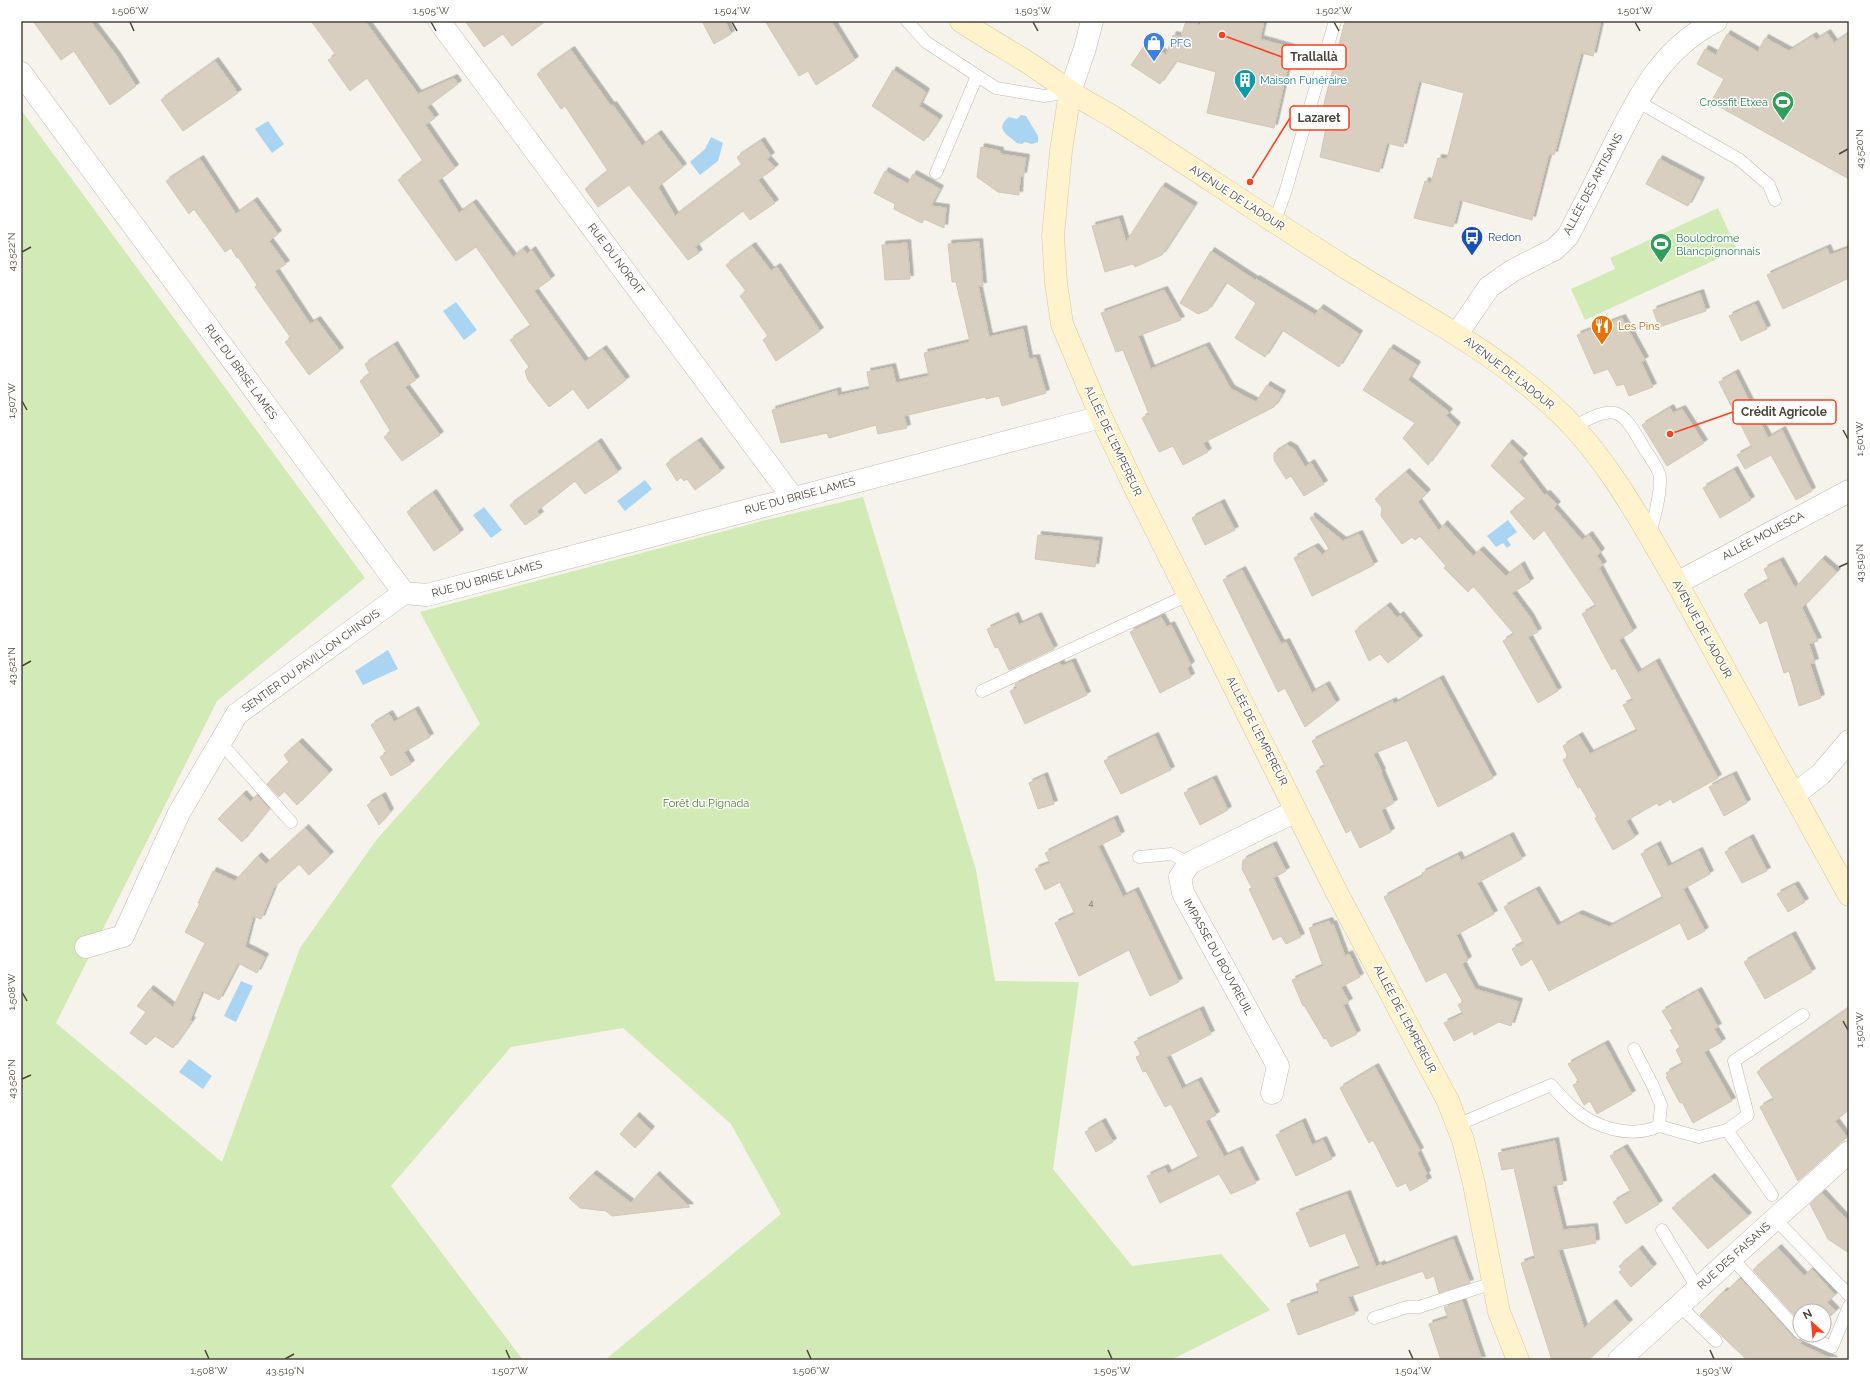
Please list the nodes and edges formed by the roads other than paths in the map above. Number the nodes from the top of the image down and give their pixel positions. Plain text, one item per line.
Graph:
1 (438, 21) edge
2 (907, 21) edge
3 (960, 21) edge
4 (1092, 21) edge
5 (1335, 21) edge
6 (1716, 21) edge
7 (21, 73) edge
8 (977, 76) junction
9 (1070, 92) junction
10 (1637, 101) junction
11 (936, 173) dead end
12 (1775, 200) dead end
13 (1274, 223) junction
14 (1457, 334) junction
15 (1101, 417) junction
16 (1573, 427) junction
17 (1849, 491) edge
18 (793, 498) junction
19 (1650, 536) junction
20 (1677, 583) junction
21 (404, 593) junction
22 (1188, 595) junction
23 (982, 691) dead end
24 (1849, 741) edge
25 (220, 742) junction
26 (1794, 795) junction
27 (1296, 811) junction
28 (291, 822) dead end
29 (1139, 857) dead end
30 (1190, 862) junction
31 (1849, 895) edge
32 (86, 947) dead end
33 (1803, 1015) dead end
34 (1634, 1049) dead end
35 (1272, 1093) dead end
36 (1457, 1125) junction
37 (1658, 1126) junction
38 (1727, 1130) junction
39 (1849, 1152) edge
40 (1772, 1196) dead end
41 (1775, 1219) junction
42 (1662, 1230) dead end
43 (1732, 1258) junction
44 (1493, 1283) junction
45 (1698, 1289) junction
46 (1849, 1296) edge
47 (1680, 1305) junction
48 (1849, 1306) edge
49 (1374, 1318) dead end
50 (1792, 1324) edge
51 (1716, 1341) dead end
52 (1823, 1343) edge
53 (1518, 1360) edge
54 (1619, 1360) edge

1 - 18 street, RUE DU NOROIT
2 - 8 lane
3 - 9 street, AVENUE DE L'ADOUR
4 - 9 street
5 - 13 lane
6 - 10 street, ALLÉE DES ARTISANS
7 - 21 street, RUE DU BRISE LAMES
8 - 9 lane
8 - 11 lane
9 - 13 street, AVENUE DE L'ADOUR
9 - 15 street, ALLÉE DE L'EMPEREUR
10 - 12 lane
10 - 14 street, ALLÉE DES ARTISANS
13 - 14 street, AVENUE DE L'ADOUR
14 - 16 street, AVENUE DE L'ADOUR
15 - 18 street, RUE DU BRISE LAMES
15 - 22 street, ALLÉE DE L'EMPEREUR
16 - 19 street, AVENUE DE L'ADOUR
16 - 19 lane
17 - 20 street, ALLÉE MOUESCA
18 - 21 street, RUE DU BRISE LAMES
19 - 20 street, AVENUE DE L'ADOUR
20 - 26 street, AVENUE DE L'ADOUR
21 - 25 street, SENTIER DU PAVILLON CHINOIS
22 - 23 lane
22 - 27 street, ALLÉE DE L'EMPEREUR
24 - 26 street
25 - 28 lane
25 - 32 street, SENTIER DU PAVILLON CHINOIS
26 - 31 street, AVENUE DE L'ADOUR
27 - 30 street
27 - 36 street, ALLÉE DE L'EMPEREUR
29 - 30 lane
30 - 35 street, IMPASSE DU BOUVREUIL
33 - 38 lane
34 - 37 lane
36 - 37 lane
36 - 44 street, ALLÉE DE L'EMPEREUR
37 - 38 lane
38 - 40 lane
39 - 41 street, RUE DES FAISANS
41 - 43 street, RUE DES FAISANS
41 - 46 lane
42 - 45 lane
43 - 45 street, RUE DES FAISANS
43 - 50 lane
44 - 49 lane
44 - 53 street, ALLÉE DE L'EMPEREUR
45 - 47 street, RUE DES FAISANS
47 - 51 lane
47 - 54 street, RUE DES FAISANS
48 - 52 lane

